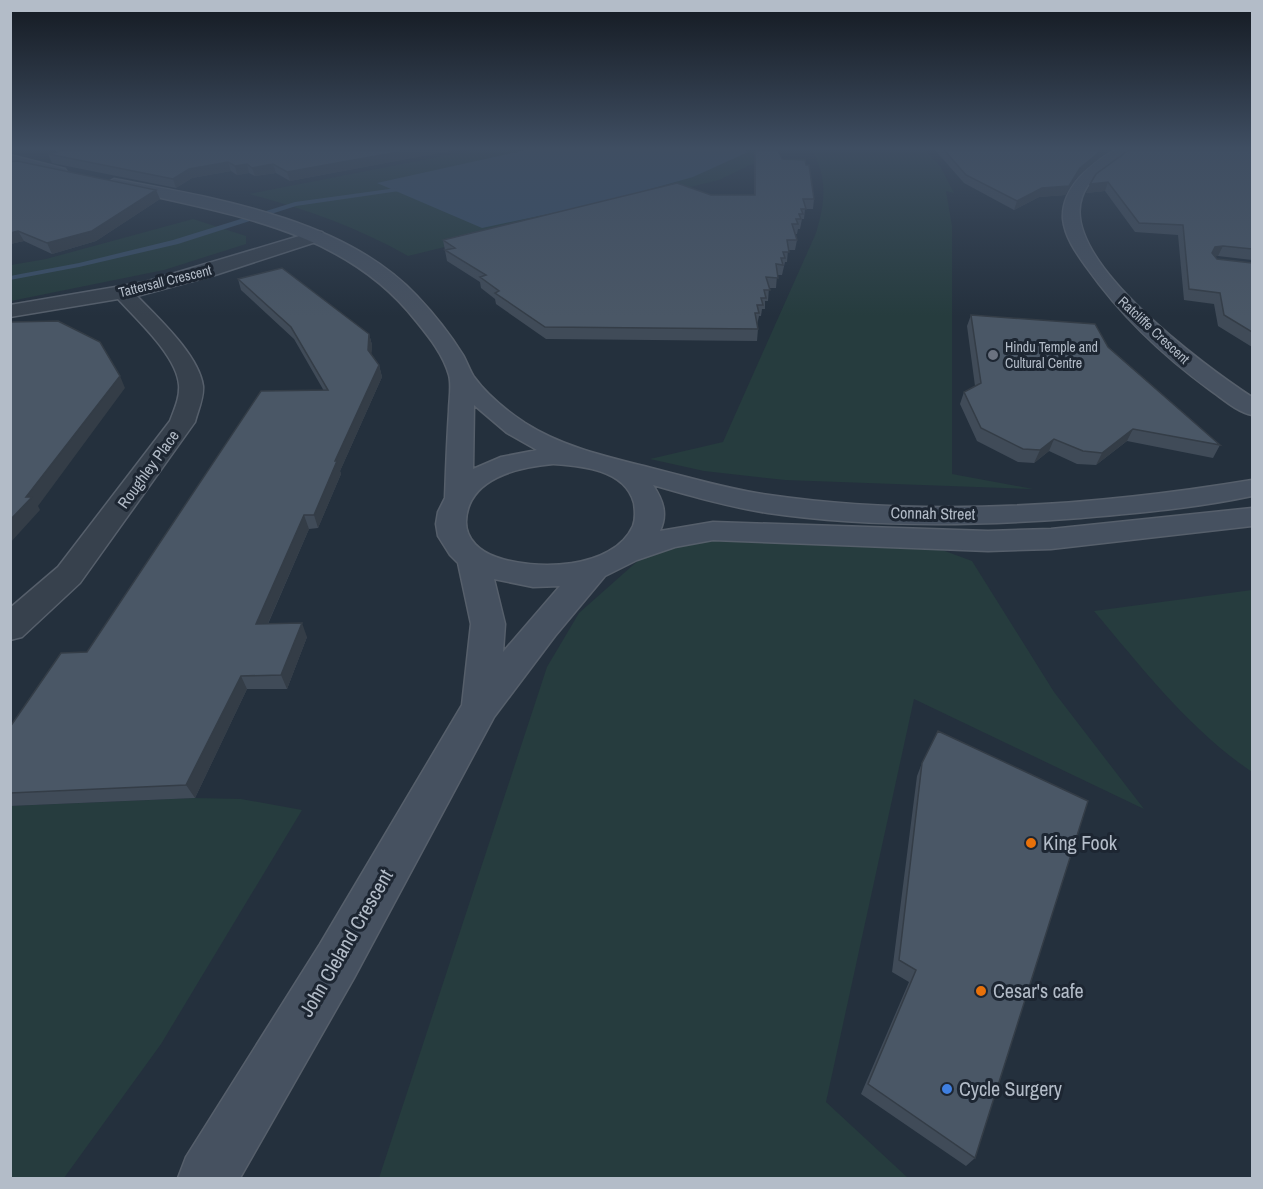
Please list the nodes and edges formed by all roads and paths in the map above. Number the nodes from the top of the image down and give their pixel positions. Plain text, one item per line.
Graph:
1 (220, 205) edge
2 (1073, 205) edge
3 (315, 236) junction
4 (124, 293) junction
5 (10, 311) edge
6 (462, 378) junction
7 (1252, 408) edge
8 (570, 457) junction
9 (617, 468) junction
10 (1252, 489) edge
11 (459, 498) junction
12 (1252, 517) edge
13 (628, 552) junction
14 (472, 558) junction
15 (593, 570) junction
16 (10, 628) edge
17 (481, 706) junction
18 (207, 1179) edge

1 - 3 street
2 - 7 street, Ratcliffe Crescent
3 - 4 street, Tattersall Crescent
3 - 6 street
4 - 5 street, Tattersall Crescent
4 - 16 street, Roughley Place
6 - 8 street
6 - 11 street
8 - 9 street
8 - 11 street
9 - 10 street, Connah Street
9 - 13 street
11 - 14 street
12 - 13 street, Connah Street
13 - 15 street
14 - 15 street
14 - 17 street, John Cleland Crescent
15 - 17 street, John Cleland Crescent
17 - 18 street, John Cleland Crescent

